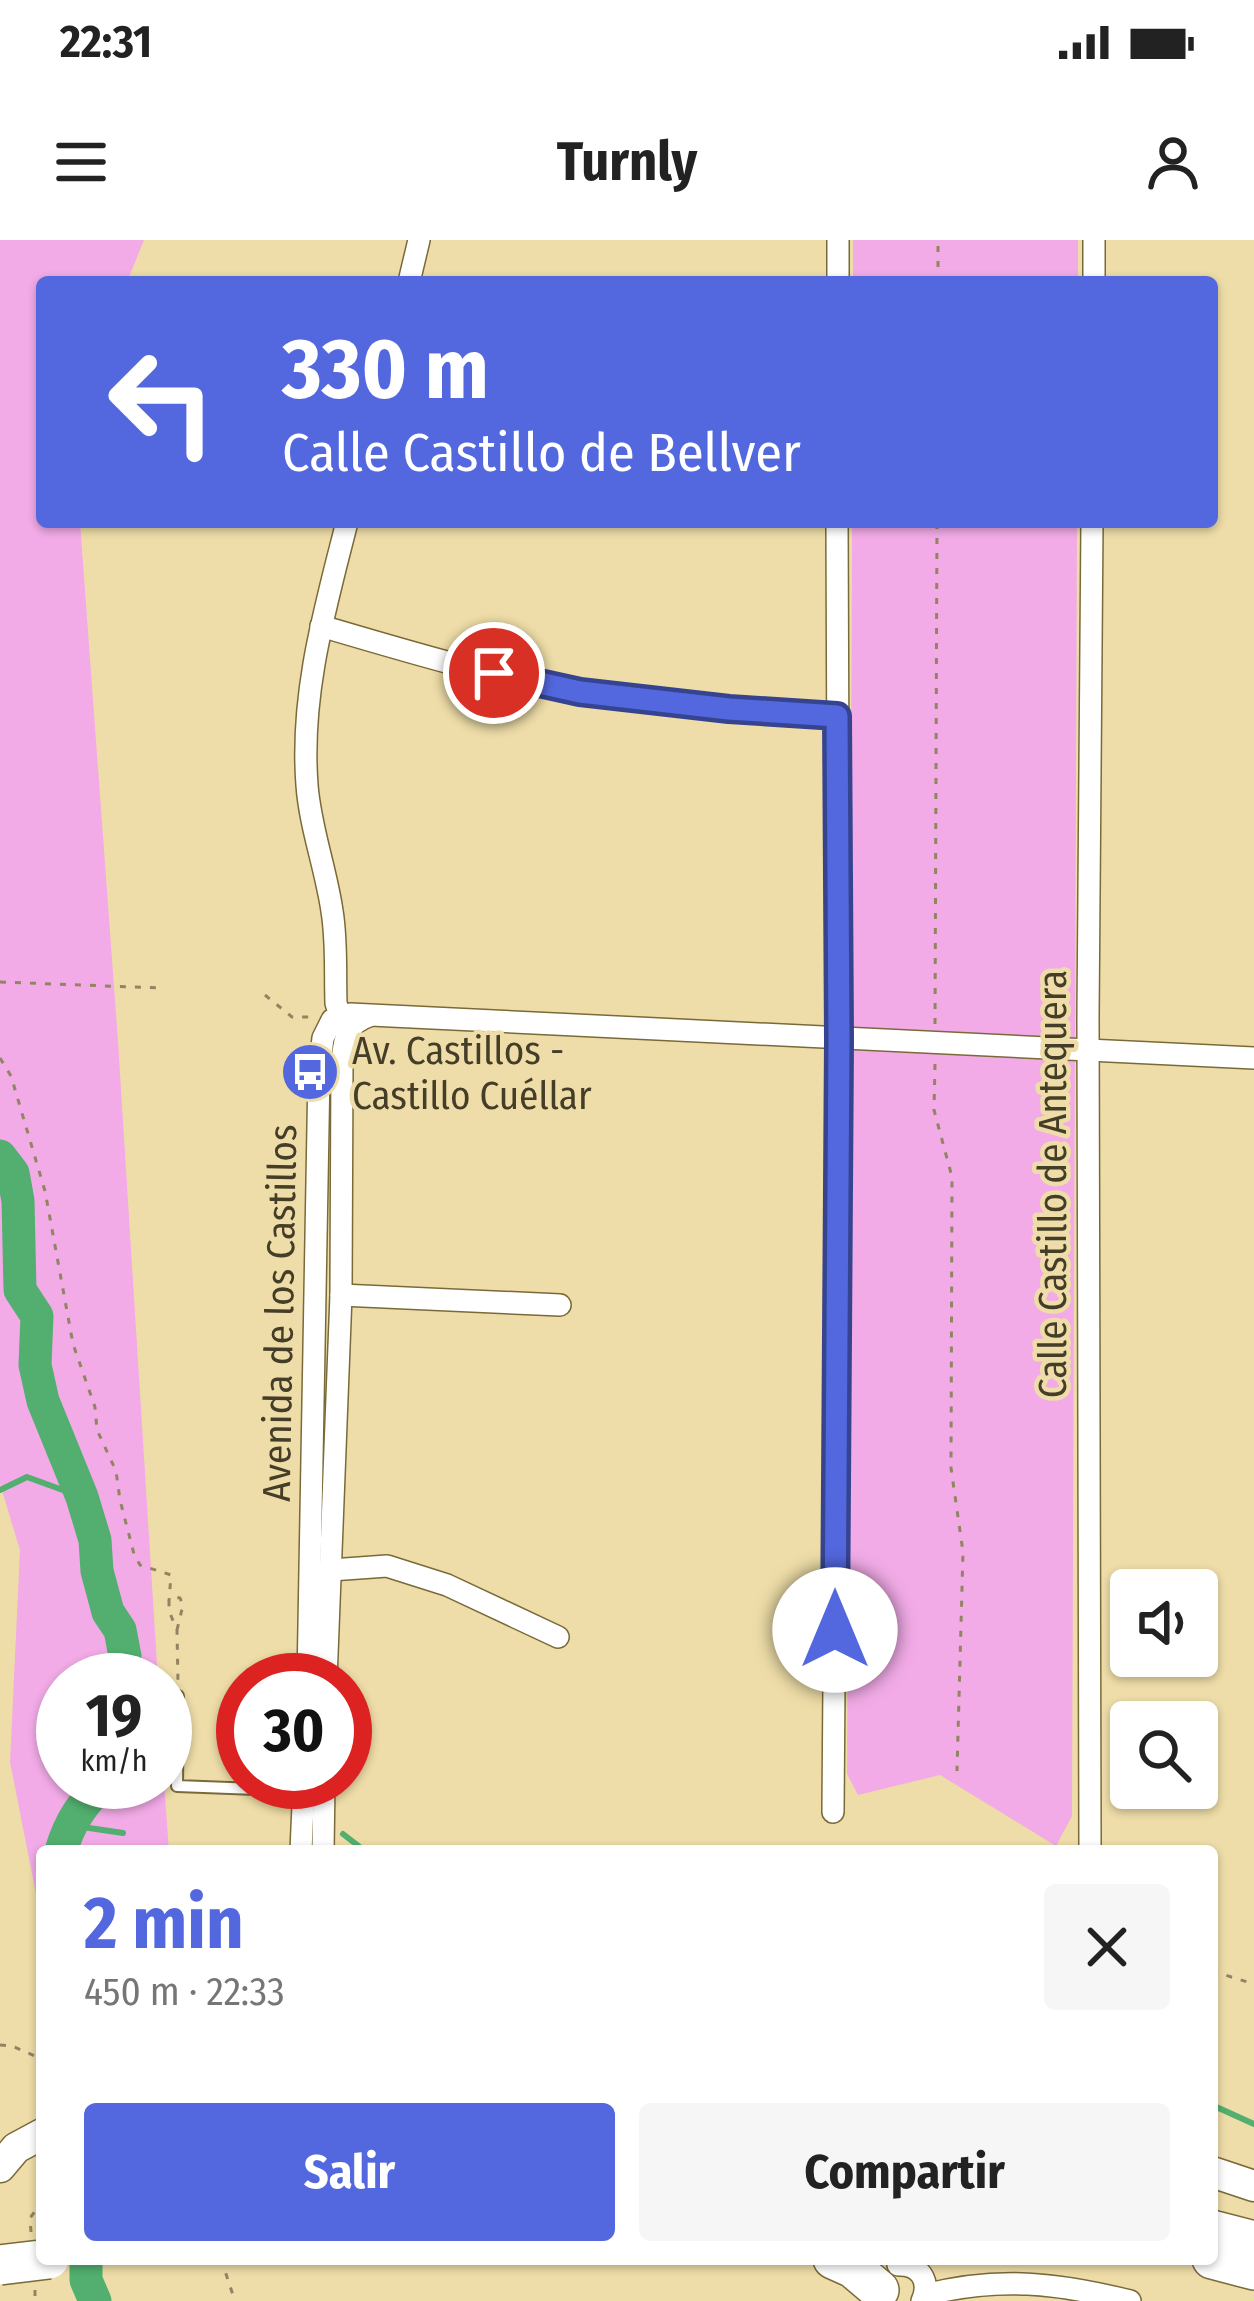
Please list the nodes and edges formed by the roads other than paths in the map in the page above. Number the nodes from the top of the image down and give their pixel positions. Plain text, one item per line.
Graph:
1 (419, 240) edge
2 (838, 240) edge
3 (1094, 240) edge
4 (411, 276) edge
5 (838, 276) edge
6 (1094, 276) edge
7 (346, 528) edge
8 (837, 528) edge
9 (1092, 528) edge
10 (321, 626) junction
11 (837, 716) junction
12 (344, 1019) junction
13 (839, 1040) junction
14 (1088, 1050) junction
15 (1254, 1058) edge
16 (341, 1295) junction
17 (560, 1305) dead end
18 (331, 1570) junction
19 (558, 1637) dead end
20 (309, 1653) edge
21 (327, 1653) edge
22 (307, 1809) edge
23 (315, 1809) edge
24 (833, 1812) dead end
25 (302, 1845) edge
26 (321, 1845) edge
27 (1090, 1845) edge
28 (36, 2137) edge
29 (0, 2167) edge
30 (1218, 2174) edge
31 (1254, 2186) edge
32 (1218, 2232) edge
33 (1254, 2241) edge
34 (36, 2260) edge
35 (1218, 2260) edge
36 (0, 2264) edge
37 (846, 2265) edge
38 (1254, 2270) edge
39 (924, 2284) edge
40 (887, 2286) edge
41 (1130, 2301) edge

1 - 4 street
2 - 5 street
3 - 6 street
7 - 10 street
8 - 11 street
9 - 14 street, Calle Castillo de Antequera
10 - 11 street
10 - 12 street
11 - 13 street
12 - 13 street
12 - 16 street, Avenida de los Castillos
12 - 20 street, Avenida de los Castillos
13 - 14 street
13 - 24 street
14 - 15 street
14 - 27 street, Calle Castillo de Antequera
16 - 17 street
16 - 18 street, Avenida de los Castillos
18 - 19 street
18 - 21 street, Avenida de los Castillos
22 - 25 street
23 - 26 street
28 - 29 street
30 - 31 street
32 - 33 highway
34 - 36 highway, bridge
35 - 38 highway
37 - 40 highway
39 - 40 street
39 - 41 street

